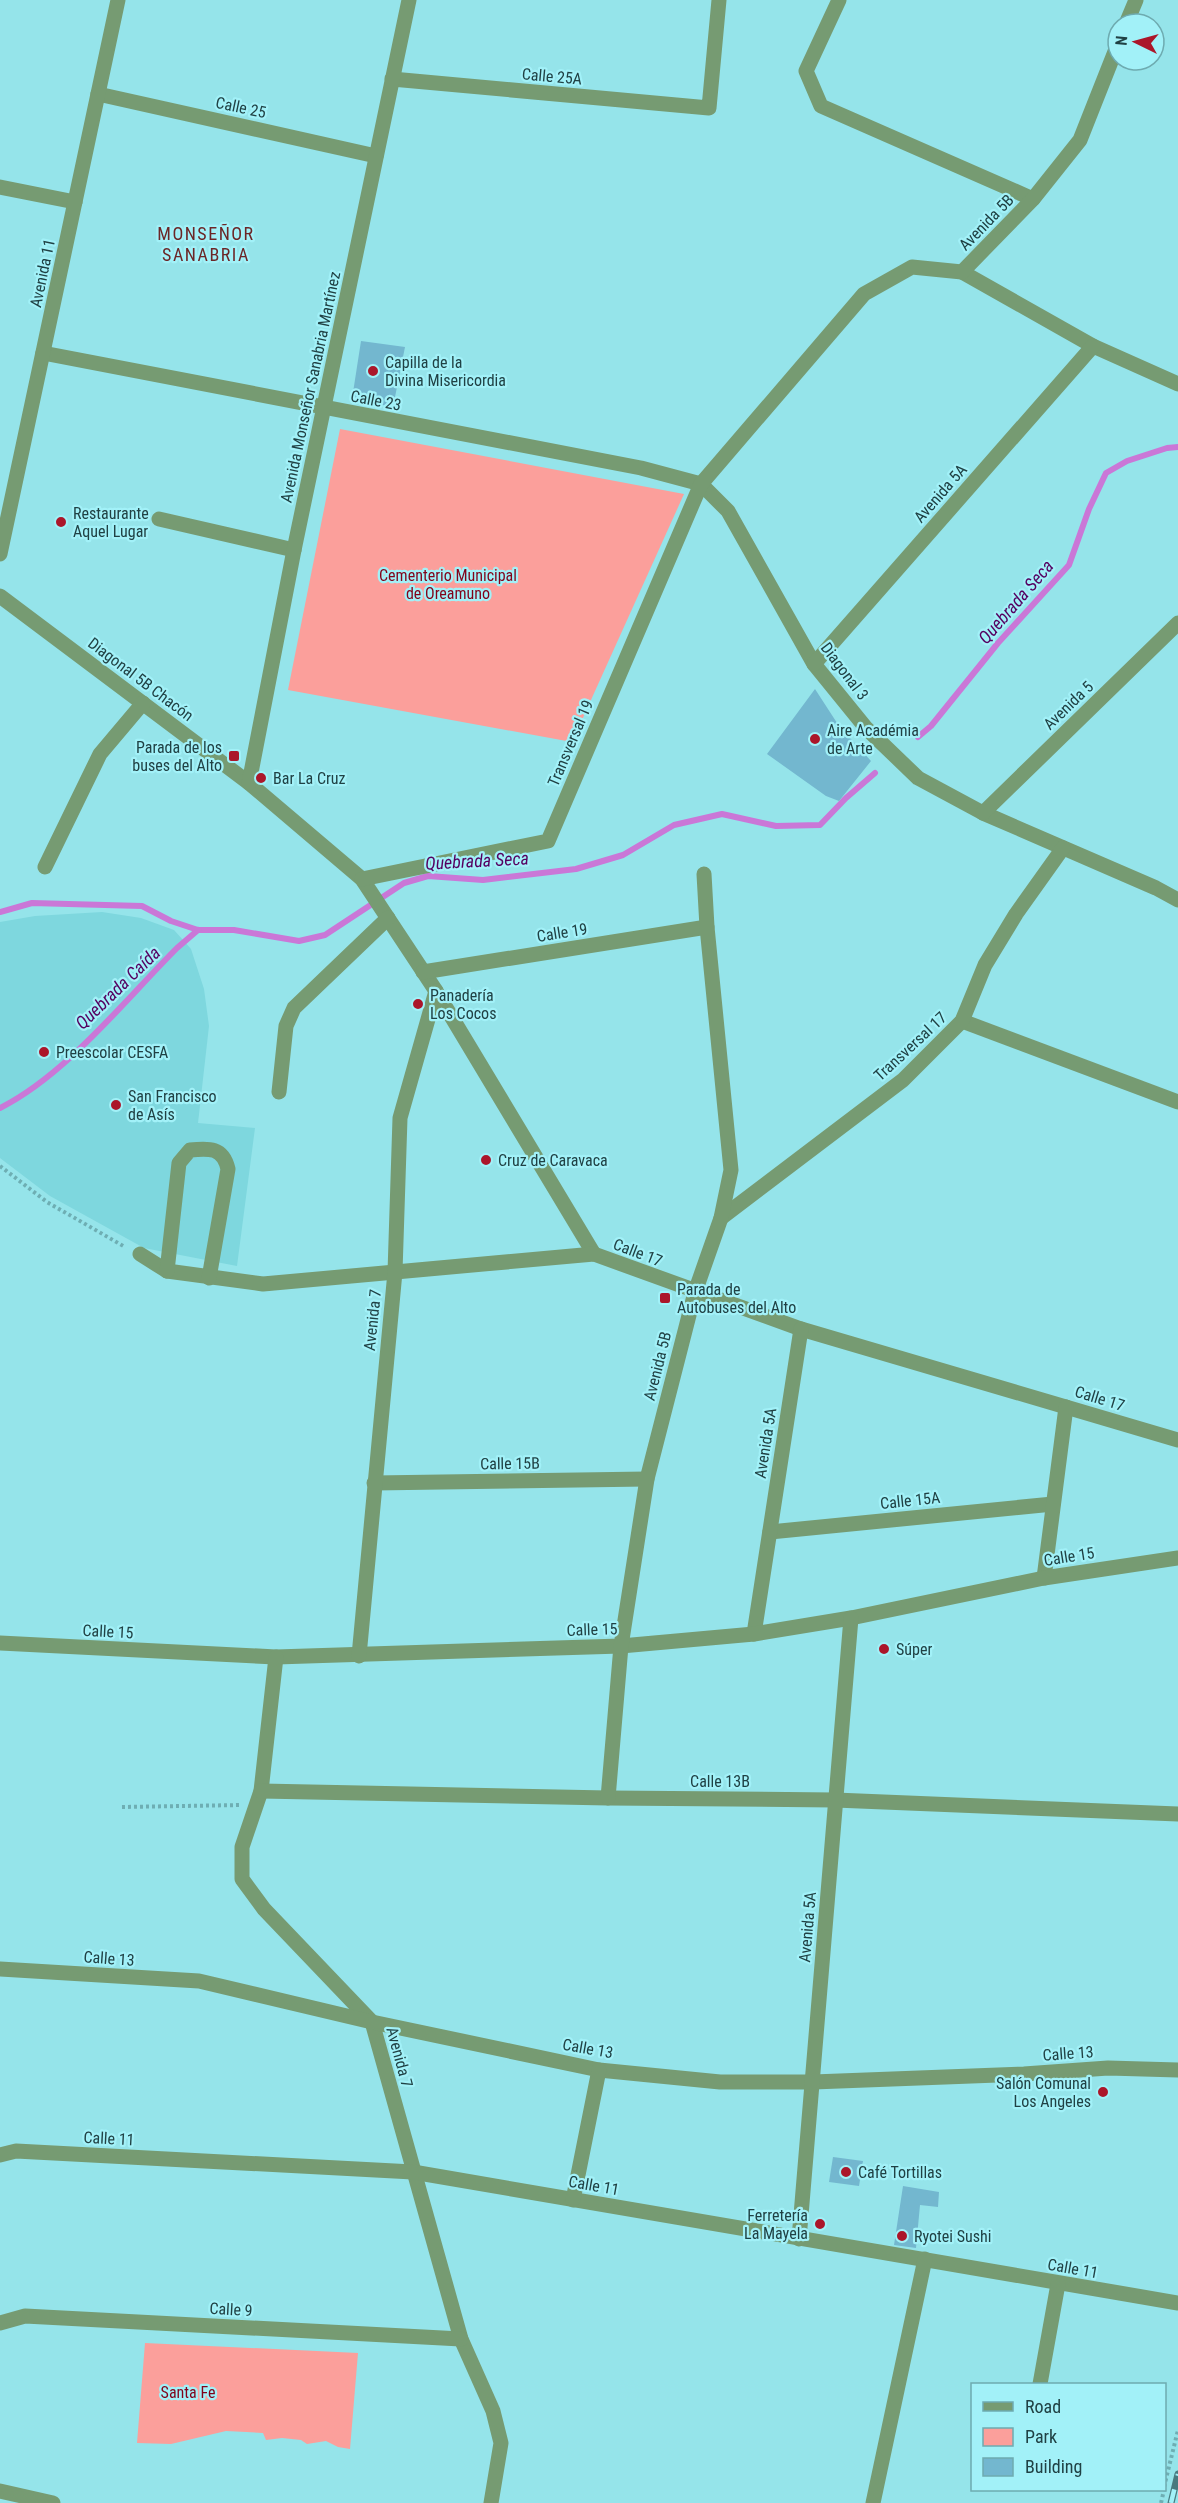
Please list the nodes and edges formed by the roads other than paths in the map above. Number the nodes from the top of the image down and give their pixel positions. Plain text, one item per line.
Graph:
1 (118, 0) edge
2 (409, 0) edge
3 (719, 0) edge
4 (839, 0) edge
5 (1107, 72) edge
6 (392, 79) junction
7 (98, 94) junction
8 (376, 156) junction
9 (0, 187) edge
10 (1033, 199) junction
11 (75, 202) junction
12 (962, 272) junction
13 (1093, 346) junction
14 (43, 353) junction
15 (1178, 384) edge
16 (324, 409) junction
17 (701, 484) junction
18 (159, 519) dead end
19 (294, 550) junction
20 (0, 554) edge
21 (0, 596) edge
22 (1178, 623) edge
23 (814, 664) junction
24 (143, 703) junction
25 (249, 783) junction
26 (983, 813) junction
27 (1063, 848) junction
28 (45, 867) dead end
29 (704, 874) dead end
30 (362, 879) junction
31 (1178, 900) edge
32 (388, 918) junction
33 (707, 927) junction
34 (423, 972) junction
35 (436, 991) junction
36 (962, 1021) junction
37 (279, 1092) dead end
38 (1178, 1102) edge
39 (721, 1218) junction
40 (140, 1254) road end
41 (594, 1254) junction
42 (167, 1271) junction
43 (395, 1272) junction
44 (209, 1278) junction
45 (695, 1292) junction
46 (801, 1329) junction
47 (1066, 1407) junction
48 (1178, 1440) edge
49 (647, 1479) junction
50 (374, 1483) junction
51 (1053, 1504) junction
52 (770, 1532) junction
53 (1178, 1558) edge
54 (1044, 1578) junction
55 (851, 1618) junction
56 (754, 1634) junction
57 (0, 1643) edge
58 (621, 1646) junction
59 (359, 1656) junction
60 (276, 1657) junction
61 (259, 1798) junction
62 (608, 1798) junction
63 (835, 1800) junction
64 (1178, 1814) edge
65 (0, 1969) edge
66 (372, 2022) junction
67 (599, 2070) junction
68 (1178, 2070) edge
69 (813, 2082) junction
70 (0, 2155) edge
71 (413, 2172) junction
72 (573, 2200) junction
73 (798, 2239) junction
74 (925, 2259) junction
75 (1058, 2284) junction
76 (1178, 2303) edge
77 (0, 2323) edge
78 (461, 2339) junction
79 (1040, 2383) edge
80 (0, 2491) edge
81 (53, 2503) edge
82 (491, 2503) edge
83 (873, 2503) edge

1 - 7 street, Avenida 11
2 - 6 street, Avenida Monseñor Sanabria Martínez
3 - 6 street, Calle 25A
4 - 10 street
5 - 10 street, Avenida 5B
6 - 8 street, Avenida Monseñor Sanabria Martínez
7 - 8 street, Calle 25
7 - 11 street, Avenida 11
8 - 16 street, Avenida Monseñor Sanabria Martínez
9 - 11 street
10 - 12 street, Avenida 5B
11 - 14 street, Avenida 11
12 - 13 street
12 - 17 street, Avenida 5B
13 - 15 street
13 - 23 street, Avenida 5A
14 - 16 street, Calle 23
14 - 20 street, Avenida 11
16 - 17 street, Calle 23
16 - 19 street, Avenida Monseñor Sanabria Martínez
17 - 23 street, Diagonal 3
17 - 30 street, Transversal 19
18 - 19 street
19 - 25 street, Avenida Monseñor Sanabria Martínez
21 - 24 street, Diagonal 5B Chacón
22 - 26 street, Avenida 5
23 - 26 street, Diagonal 3
24 - 25 street, Diagonal 5B Chacón
24 - 28 street
25 - 30 street, Diagonal 5B Chacón
26 - 27 street, Diagonal 3
27 - 31 street, Diagonal 3
27 - 36 street, Transversal 17
29 - 33 street, Avenida 5B
30 - 32 street, Diagonal 5B Chacón
32 - 34 street, Diagonal 5B Chacón
32 - 37 street
33 - 34 street, Calle 19
33 - 39 street, Avenida 5B
34 - 35 street, Diagonal 5B Chacón
35 - 41 street, Diagonal 5B Chacón
35 - 43 street, Avenida 7
36 - 38 street
36 - 39 street, Transversal 17
39 - 45 street, Avenida 5B
40 - 42 street, Calle 17
41 - 43 street, Calle 17
41 - 45 street, Calle 17
42 - 44 street, Calle 17
42 - 44 street
43 - 44 street, Calle 17
43 - 50 street, Avenida 7
45 - 46 street, Calle 17
45 - 49 street, Avenida 5B
46 - 47 street, Calle 17
46 - 52 street, Avenida 5A
47 - 48 street, Calle 17
47 - 51 street
49 - 50 street, Calle 15B
49 - 58 street, Avenida 5B
50 - 59 street, Avenida 7
51 - 52 street, Calle 15A
51 - 54 street
52 - 56 street, Avenida 5A
53 - 54 street, Calle 15
54 - 55 street, Calle 15
55 - 56 street, Calle 15
55 - 63 street, Avenida 5A
56 - 58 street, Calle 15
57 - 60 street, Calle 15
58 - 59 street, Calle 15
58 - 62 street, Avenida 5B
59 - 60 street, Calle 15
60 - 61 street, Avenida 7
61 - 62 street, Calle 13B
61 - 66 street, Avenida 7
62 - 63 street, Calle 13B
63 - 64 street, Calle 13B
63 - 69 street, Avenida 5A
65 - 66 street, Calle 13
66 - 67 street, Calle 13
66 - 71 street, Avenida 7
67 - 69 street, Calle 13
67 - 72 street
68 - 69 street, Calle 13
69 - 73 street, Avenida 5A
70 - 71 street, Calle 11
71 - 72 street, Calle 11
71 - 78 street, Avenida 7
72 - 73 street, Calle 11
73 - 74 street, Calle 11
74 - 75 street, Calle 11
74 - 83 street
75 - 76 street, Calle 11
75 - 79 street
77 - 78 street, Calle 9
78 - 82 street, Avenida 7
80 - 81 street

